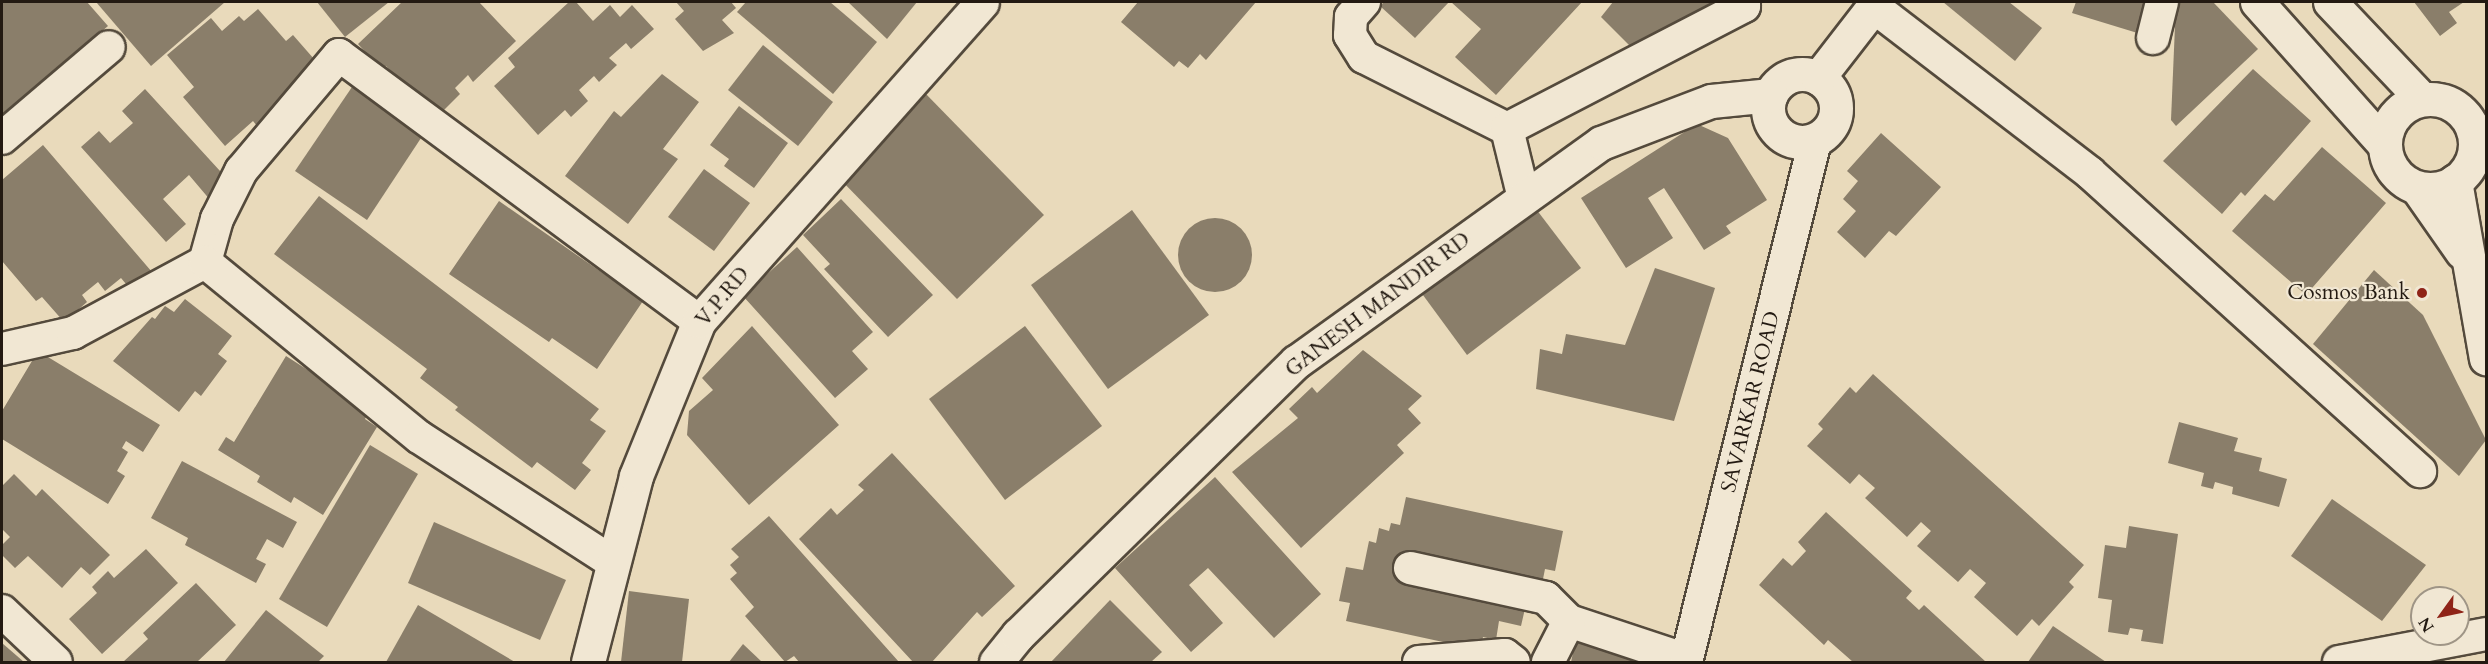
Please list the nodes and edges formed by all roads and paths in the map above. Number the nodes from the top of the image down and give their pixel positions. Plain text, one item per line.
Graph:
1 (982, 2) edge
2 (1364, 2) edge
3 (1744, 2) edge
4 (2162, 2) edge
5 (2257, 2) edge
6 (2330, 2) edge
7 (1875, 4) edge
8 (2153, 38) dead end
9 (108, 47) dead end
10 (1818, 78) junction
11 (1771, 95) junction
12 (2421, 98) junction
13 (2475, 125) edge
14 (1507, 129) junction
15 (2, 138) edge
16 (1815, 141) junction
17 (2384, 144) junction
18 (2470, 174) edge
19 (2418, 189) junction
20 (1524, 198) junction
21 (2466, 259) junction
22 (205, 262) junction
23 (699, 321) junction
24 (2, 349) edge
25 (2487, 358) edge
26 (2420, 471) dead end
27 (612, 562) junction
28 (1410, 568) dead end
29 (2, 611) edge
30 (1569, 621) junction
31 (2487, 634) edge
32 (1687, 661) edge
33 (56, 663) edge
34 (588, 663) edge
35 (996, 663) edge
36 (1419, 663) edge
37 (1514, 663) edge
38 (1548, 663) edge
39 (2339, 663) edge

1 - 23 street, V.P.RD
2 - 14 street
3 - 14 street
4 - 8 street
5 - 17 street
6 - 12 street
7 - 10 street
7 - 26 street
9 - 15 street
10 - 11 street
10 - 16 street
11 - 16 street
11 - 20 street, GANESH MANDIR RD
12 - 13 street
12 - 17 street
13 - 18 street
14 - 20 street
16 - 32 street, SAVARKAR ROAD
17 - 19 street
18 - 19 street
18 - 21 street
19 - 21 street
20 - 35 street, GANESH MANDIR RD
21 - 25 street
22 - 23 street
22 - 24 street
22 - 27 street
23 - 27 street, V.P.RD
27 - 34 street, V.P.RD
28 - 30 street
29 - 33 street
30 - 32 street
30 - 38 street
31 - 39 street
36 - 37 street

